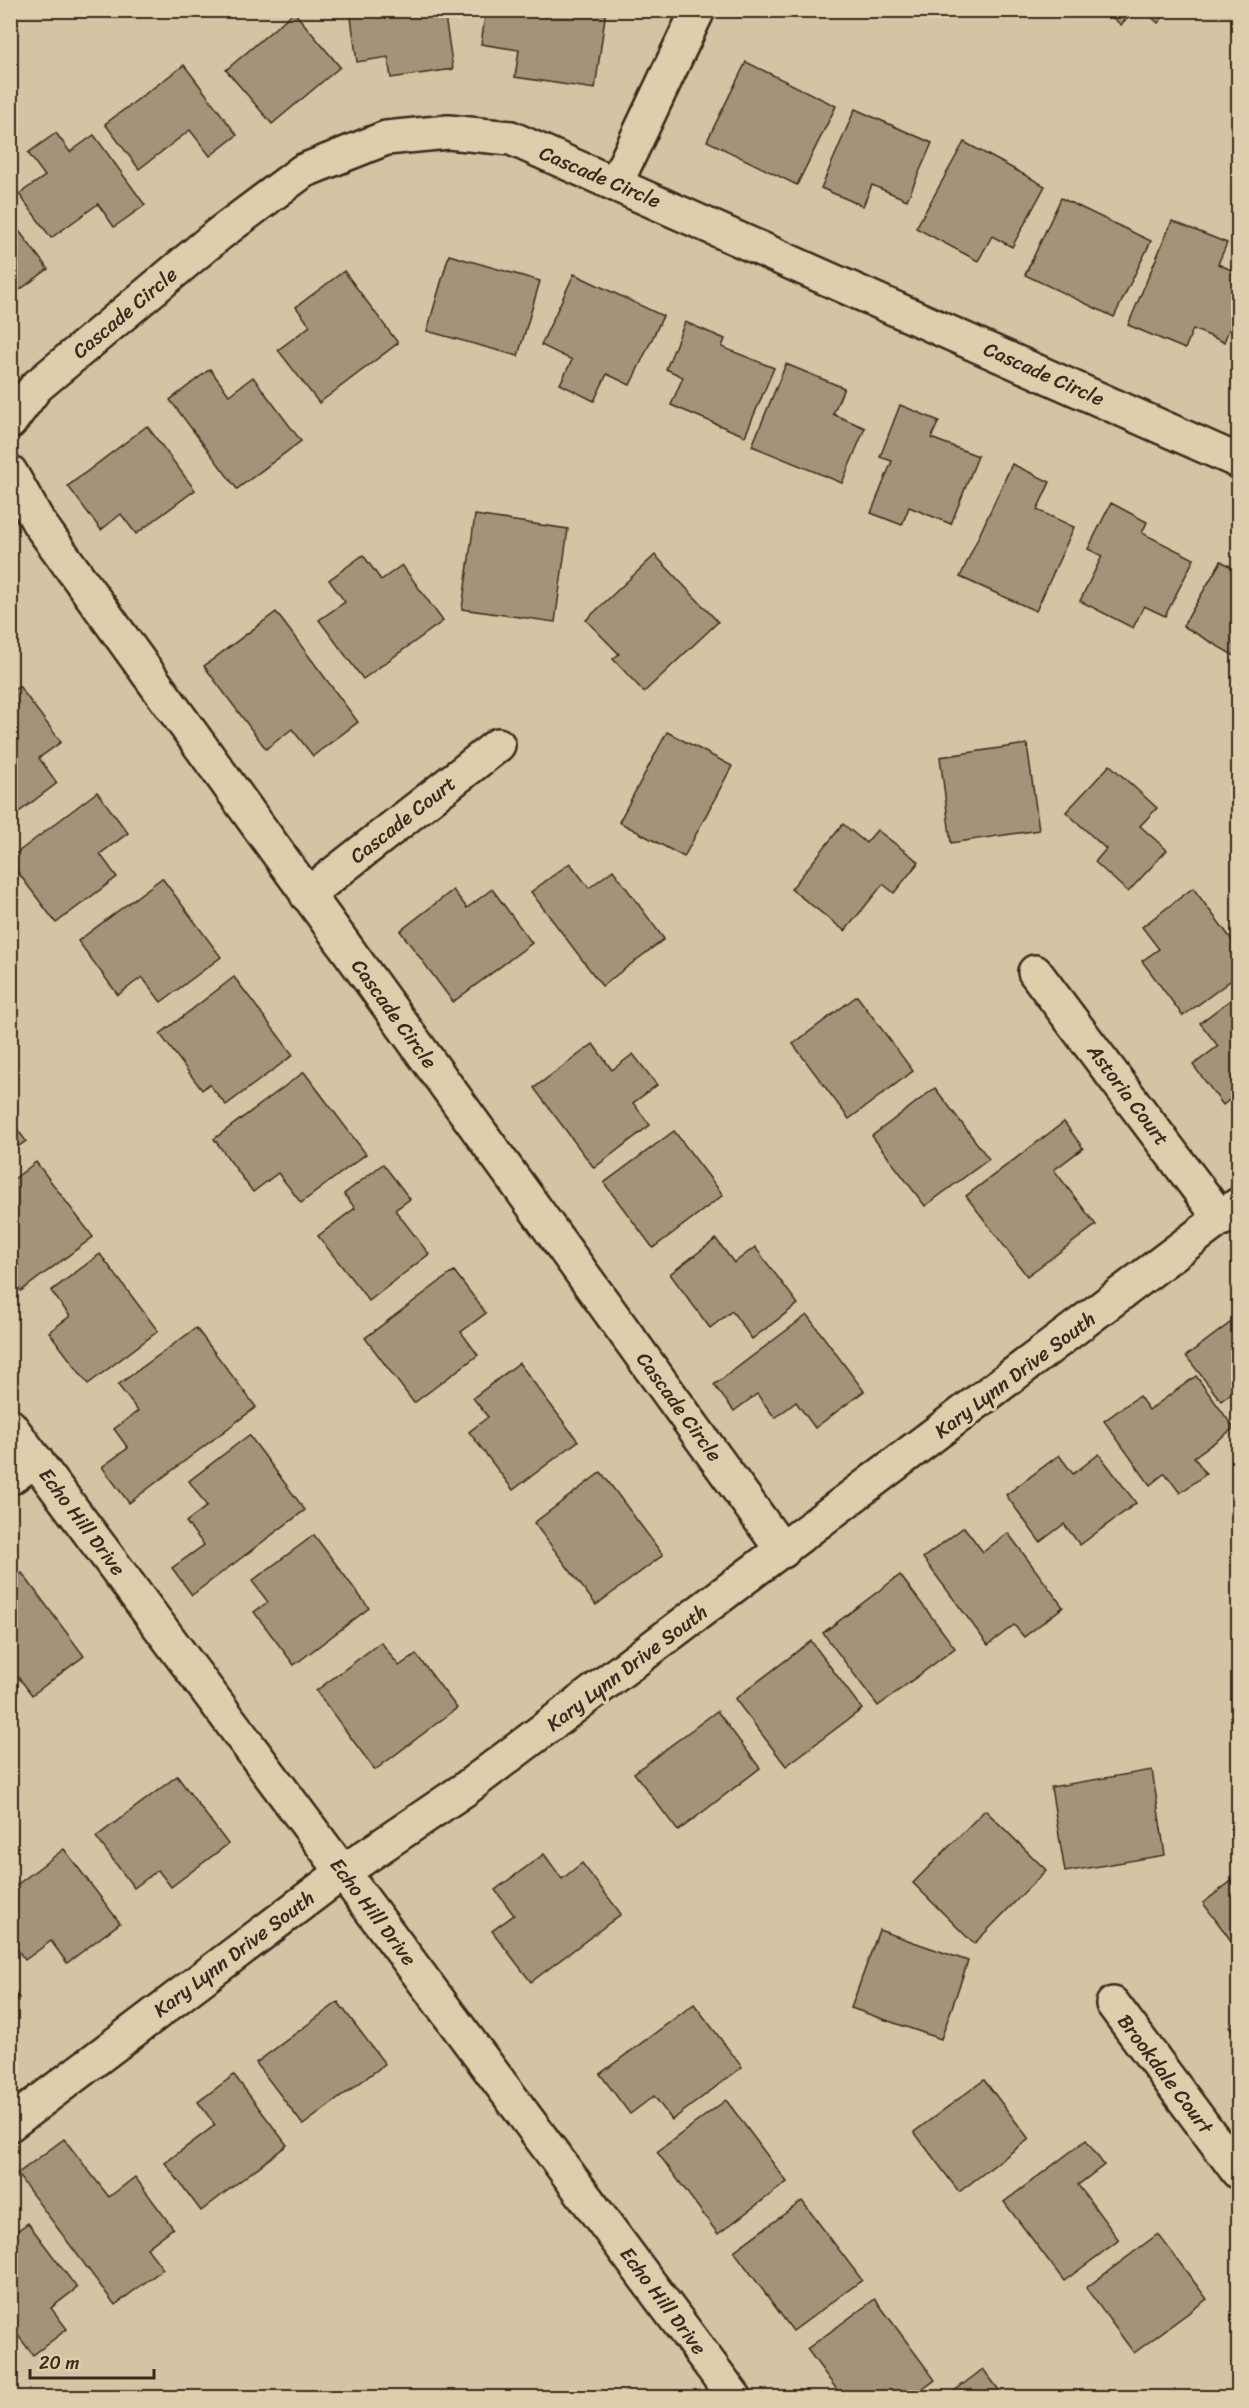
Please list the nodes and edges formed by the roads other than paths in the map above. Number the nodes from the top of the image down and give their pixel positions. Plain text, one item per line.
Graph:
1 (698, 10) edge
2 (616, 183) junction
3 (10, 422) edge
4 (1239, 461) edge
5 (10, 472) edge
6 (498, 745) dead end
7 (307, 895) junction
8 (1035, 972) dead end
9 (1230, 1212) edge
10 (10, 1426) edge
11 (23, 1469) edge
12 (783, 1551) junction
13 (343, 1872) junction
14 (1113, 2004) dead end
15 (10, 2124) edge
16 (1239, 2172) edge
17 (735, 2397) edge

1 - 2 street
2 - 3 street, Cascade Circle
2 - 4 street, Cascade Circle
5 - 7 street, Cascade Circle
6 - 7 street, Cascade Court
7 - 12 street, Cascade Circle
8 - 9 street, Astoria Court
9 - 12 street, Kary Lynn Drive South
10 - 11 street, Echo Hill Drive
11 - 13 street, Echo Hill Drive
12 - 13 street, Kary Lynn Drive South
13 - 15 street, Kary Lynn Drive South
13 - 17 street, Echo Hill Drive
14 - 16 street, Brookdale Court

